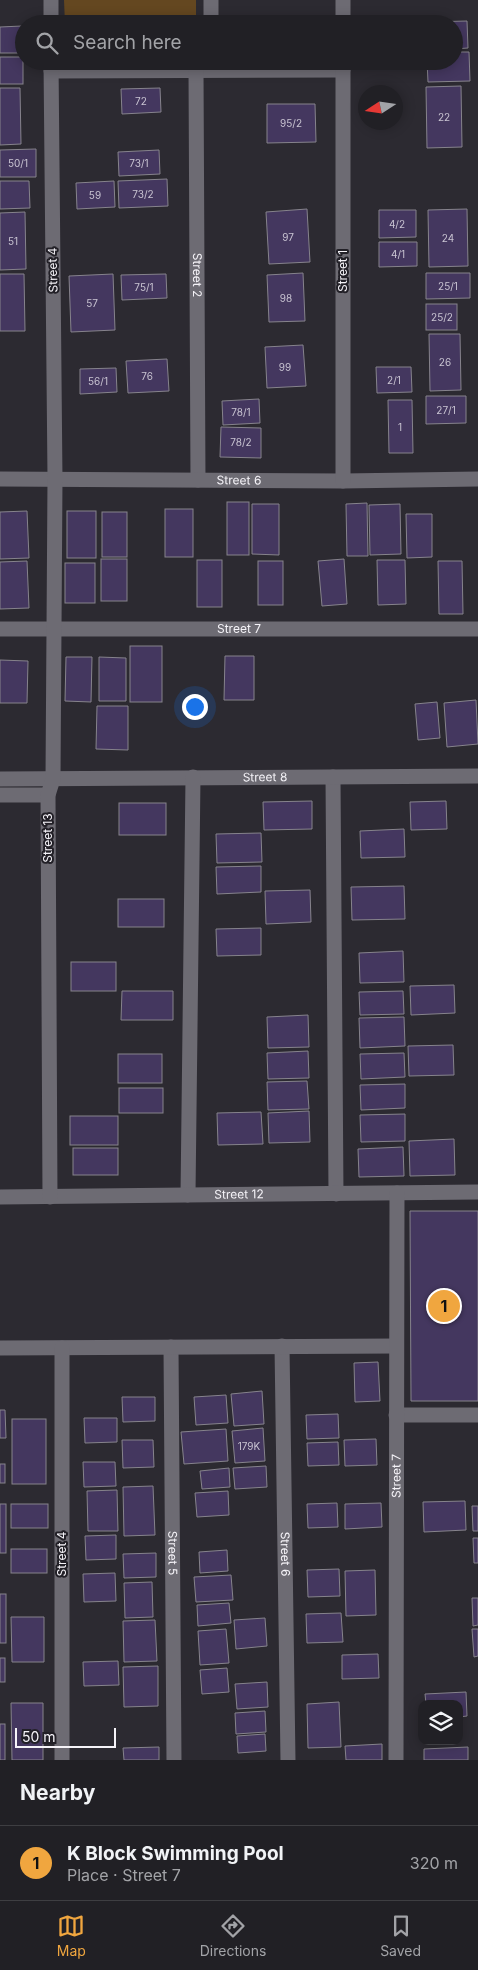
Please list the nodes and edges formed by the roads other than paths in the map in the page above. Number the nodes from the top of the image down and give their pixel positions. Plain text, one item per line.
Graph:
1 (51, 0) edge
2 (210, 0) edge
3 (343, 0) edge
4 (51, 15) edge
5 (211, 15) edge
6 (343, 15) edge
7 (51, 70) edge
8 (167, 70) edge
9 (199, 70) edge
10 (343, 70) edge
11 (196, 71) junction
12 (0, 479) edge
13 (55, 479) junction
14 (478, 479) edge
15 (198, 480) junction
16 (343, 481) junction
17 (0, 629) edge
18 (54, 629) junction
19 (478, 629) edge
20 (478, 776) edge
21 (193, 777) junction
22 (333, 777) junction
23 (0, 779) edge
24 (53, 779) junction
25 (0, 795) edge
26 (48, 795) junction
27 (478, 1192) edge
28 (397, 1193) junction
29 (336, 1194) junction
30 (188, 1196) junction
31 (0, 1197) edge
32 (50, 1197) junction
33 (282, 1346) junction
34 (396, 1346) junction
35 (171, 1347) junction
36 (0, 1348) edge
37 (62, 1348) junction
38 (396, 1415) junction
39 (478, 1415) edge
40 (62, 1760) edge
41 (174, 1760) edge
42 (288, 1760) edge
43 (396, 1760) edge

1 - 4 street
2 - 5 street
3 - 6 street
7 - 13 street, Street 4
8 - 11 street
9 - 11 street
10 - 16 street, Street 1
11 - 15 street, Street 2
12 - 13 street, Street 6
13 - 15 street, Street 6
13 - 18 street, Street 13
14 - 16 street, Street 6
15 - 16 street, Street 6
17 - 18 street, Street 7
18 - 19 street, Street 7
18 - 24 street, Street 13
20 - 22 street, Street 8
21 - 22 street, Street 8
21 - 24 street, Street 8
21 - 30 street
22 - 29 street
23 - 24 street, Street 8
24 - 26 street, Street 13
25 - 26 street
26 - 32 street, Street 13
27 - 28 street, Street 12
28 - 29 street, Street 12
28 - 34 street, Street 7
29 - 30 street, Street 12
30 - 32 street, Street 12
31 - 32 street, Street 12
33 - 34 street
33 - 35 street
33 - 42 street, Street 6
34 - 38 street, Street 7
35 - 37 street
35 - 41 street, Street 5
36 - 37 street
37 - 40 street, Street 4
38 - 39 street
38 - 43 street, Street 7

